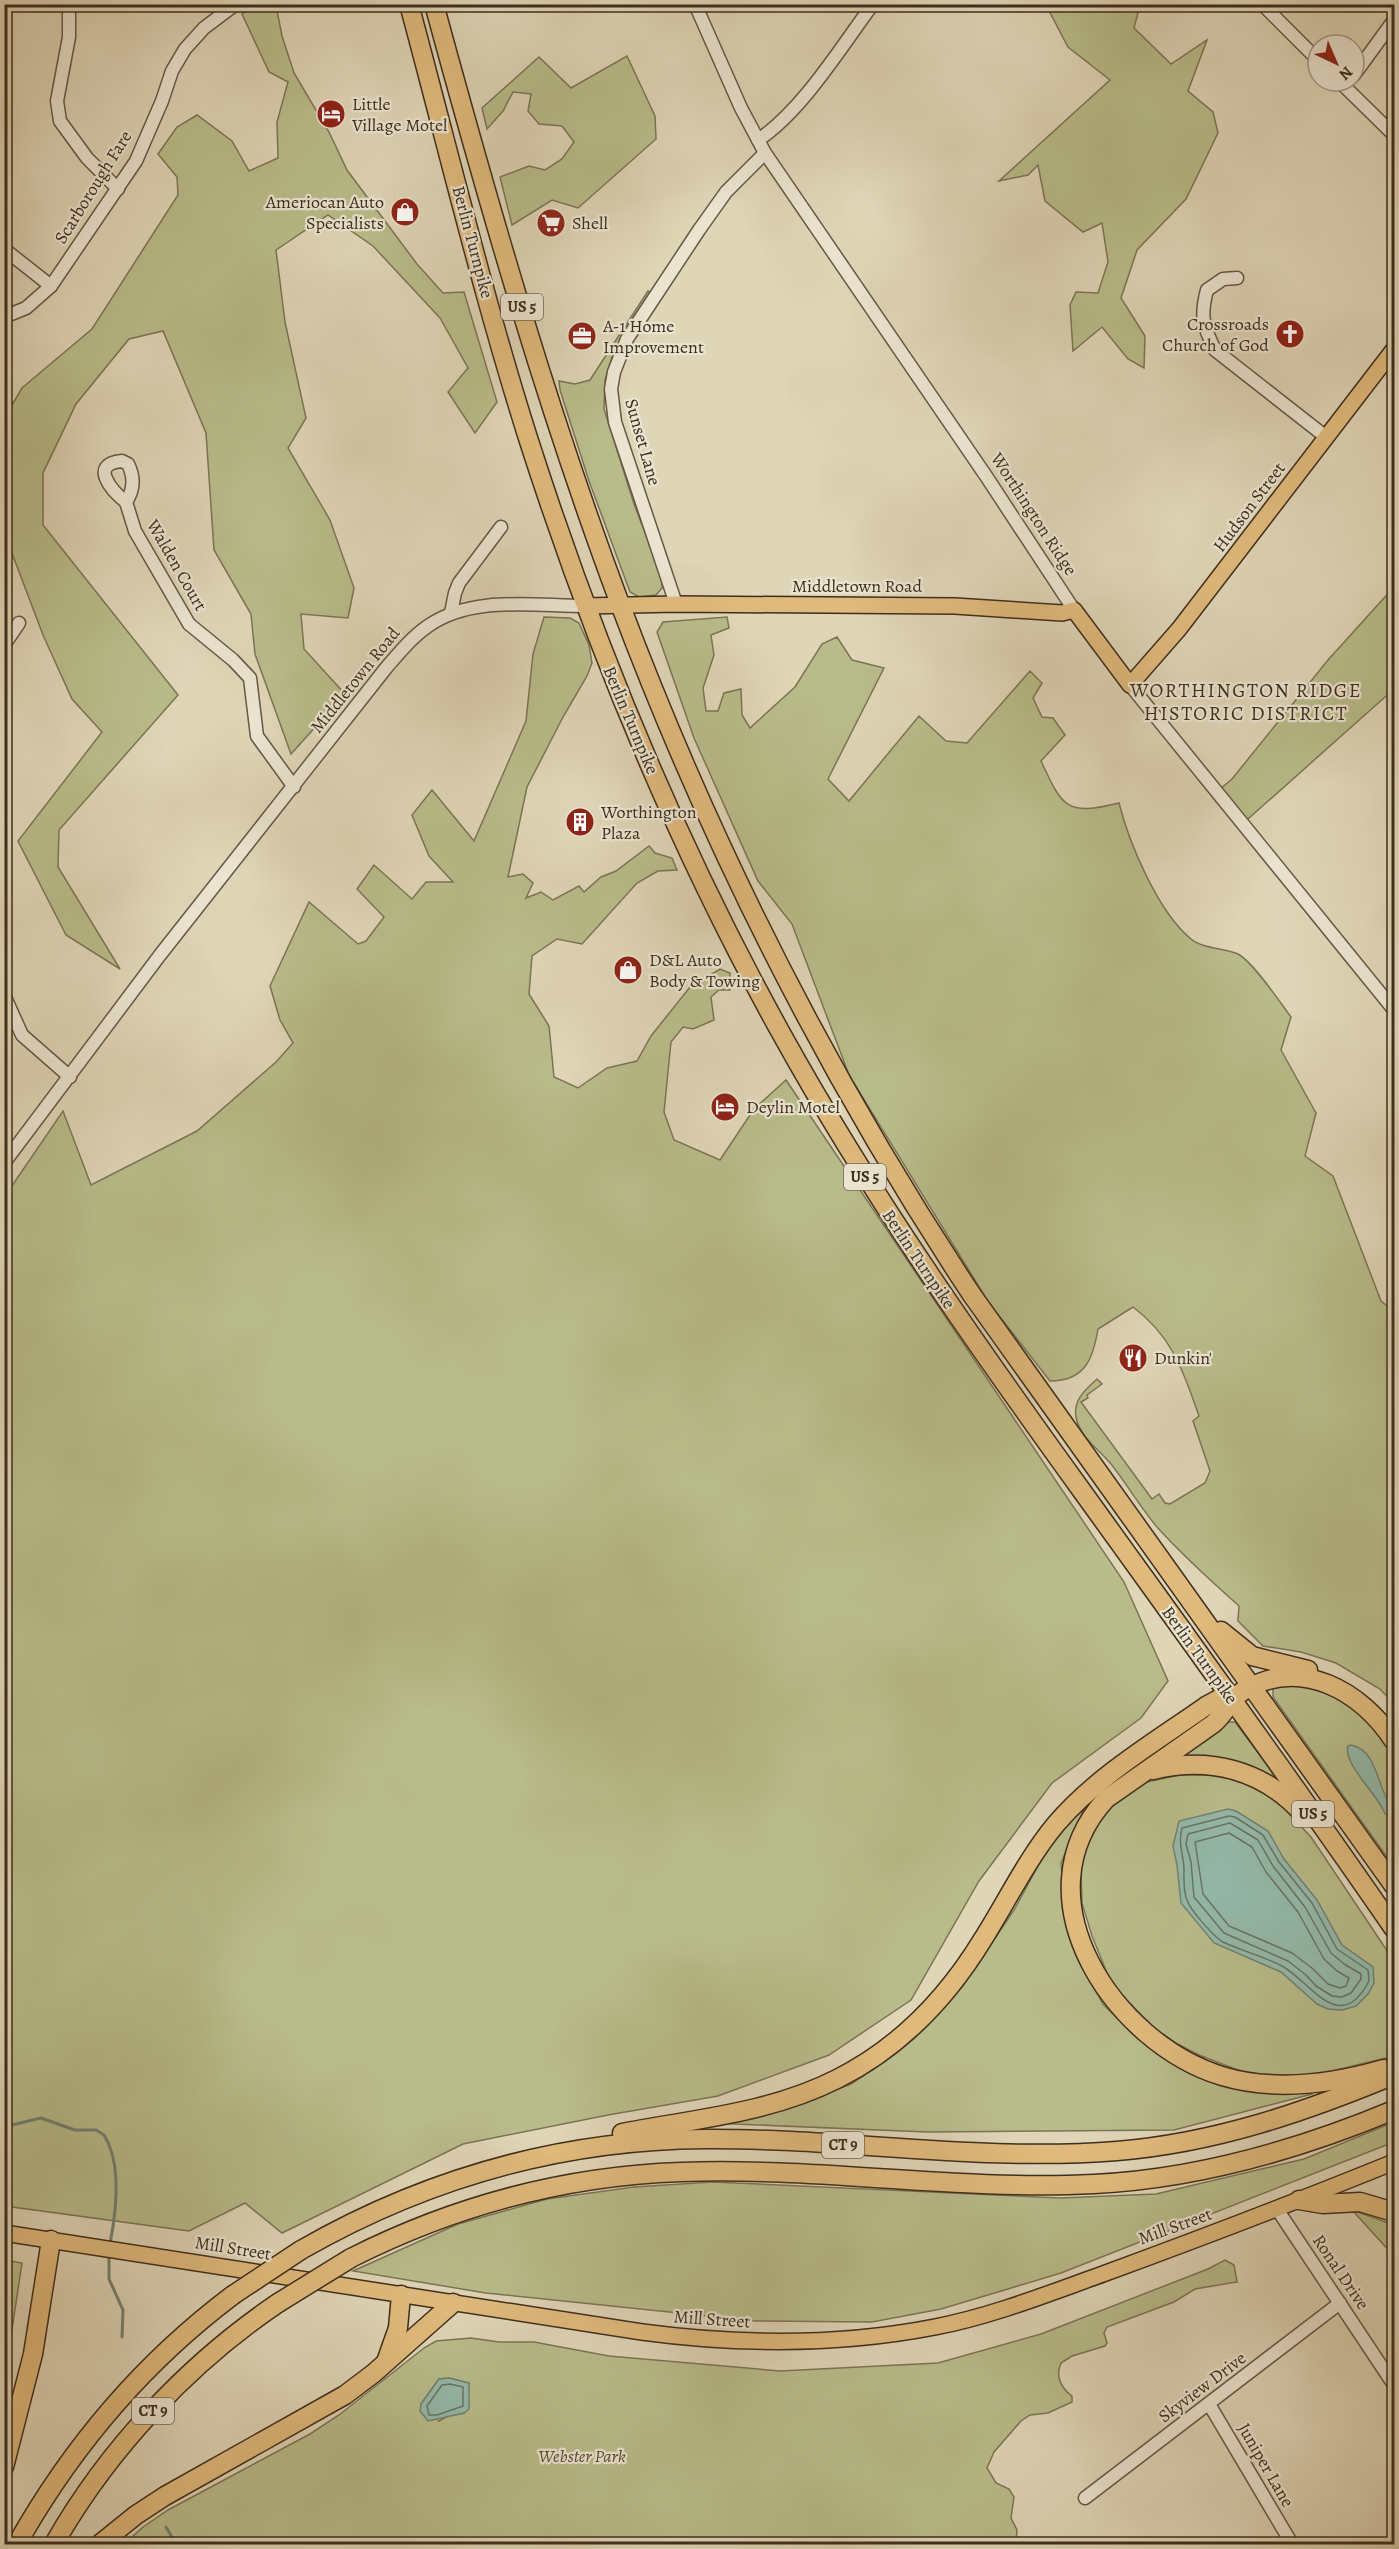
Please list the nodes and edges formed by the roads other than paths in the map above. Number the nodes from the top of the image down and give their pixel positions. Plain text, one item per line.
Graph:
1 (69, 4) edge
2 (236, 4) edge
3 (409, 4) edge
4 (434, 4) edge
5 (695, 4) edge
6 (873, 4) edge
7 (1262, 4) edge
8 (1395, 20) edge
9 (1306, 48) edge
10 (1366, 59) edge
11 (1355, 93) edge
12 (1395, 135) edge
13 (758, 140) junction
14 (765, 153) junction
15 (118, 189) junction
16 (4, 249) edge
17 (1237, 278) dead end
18 (51, 286) junction
19 (4, 317) edge
20 (1395, 350) edge
21 (1326, 437) junction
22 (126, 502) dead end
23 (501, 527) dead end
24 (676, 603) junction
25 (585, 606) junction
26 (621, 606) junction
27 (1074, 610) junction
28 (451, 613) junction
29 (19, 623) dead end
30 (4, 645) edge
31 (1130, 685) junction
32 (294, 787) junction
33 (4, 995) edge
34 (1395, 1010) edge
35 (70, 1077) junction
36 (4, 1163) edge
37 (1199, 1613) junction
38 (1321, 1682) junction
39 (1252, 1686) junction
40 (1231, 1699) junction
41 (1391, 1733) edge
42 (1140, 1774) junction
43 (1331, 1839) junction
44 (1395, 1886) edge
45 (1395, 1929) edge
46 (1395, 2066) edge
47 (1395, 2075) edge
48 (1395, 2110) edge
49 (558, 2152) junction
50 (1395, 2162) edge
51 (1299, 2200) junction
52 (1278, 2209) junction
53 (1395, 2212) edge
54 (4, 2233) edge
55 (51, 2240) junction
56 (401, 2295) junction
57 (453, 2303) junction
58 (1340, 2303) junction
59 (383, 2366) junction
60 (1395, 2385) edge
61 (1209, 2404) junction
62 (4, 2468) edge
63 (1085, 2498) dead end
64 (17, 2544) edge
65 (54, 2544) edge
66 (100, 2544) edge
67 (1292, 2544) edge

1 - 15 street
2 - 15 street, Scarborough Fare
3 - 25 highway, Berlin Turnpike / US 5
4 - 26 highway, Berlin Turnpike / US 5
5 - 13 street, Worthington Ridge
6 - 13 street
7 - 9 street
8 - 10 street
11 - 12 street
13 - 14 street, Worthington Ridge
14 - 24 street, Sunset Lane
14 - 27 street, Worthington Ridge
15 - 18 street, Scarborough Fare
16 - 18 street
17 - 21 street
18 - 19 street, Scarborough Fare
20 - 21 main road, Hudson Street
21 - 31 main road, Hudson Street
22 - 32 street, Walden Court
23 - 28 street
24 - 26 main road, Middletown Road
24 - 27 main road, Middletown Road
25 - 26 main road, Middletown Road
25 - 28 street, Middletown Road
25 - 40 highway, Berlin Turnpike / US 5
26 - 37 highway, Berlin Turnpike / US 5
27 - 31 main road, Worthington Ridge
28 - 32 street, Middletown Road
29 - 30 street
31 - 34 street, Worthington Ridge
32 - 35 street, Middletown Road
33 - 35 street
35 - 36 street, Middletown Road
37 - 38 highway
37 - 39 highway, Berlin Turnpike / US 5
38 - 39 highway
38 - 41 highway
39 - 40 highway
39 - 44 highway, Berlin Turnpike / US 5
40 - 42 highway
40 - 43 highway, Berlin Turnpike / US 5
40 - 49 highway
42 - 43 highway
42 - 46 highway
43 - 45 highway, Berlin Turnpike / US 5
47 - 49 highway, CT 9
48 - 65 highway, CT 9, bridge
49 - 64 highway, CT 9, bridge
50 - 51 main road, Mill Street
51 - 52 main road, Mill Street
51 - 53 highway
52 - 57 main road, Mill Street
52 - 58 street, Ronal Drive
54 - 55 main road, Mill Street
55 - 56 main road, Mill Street
55 - 62 highway
56 - 57 main road, Mill Street
56 - 59 highway
57 - 59 highway
58 - 60 street, Ronal Drive
58 - 61 street, Skyview Drive
59 - 66 highway
61 - 63 street, Skyview Drive
61 - 67 street, Juniper Lane

